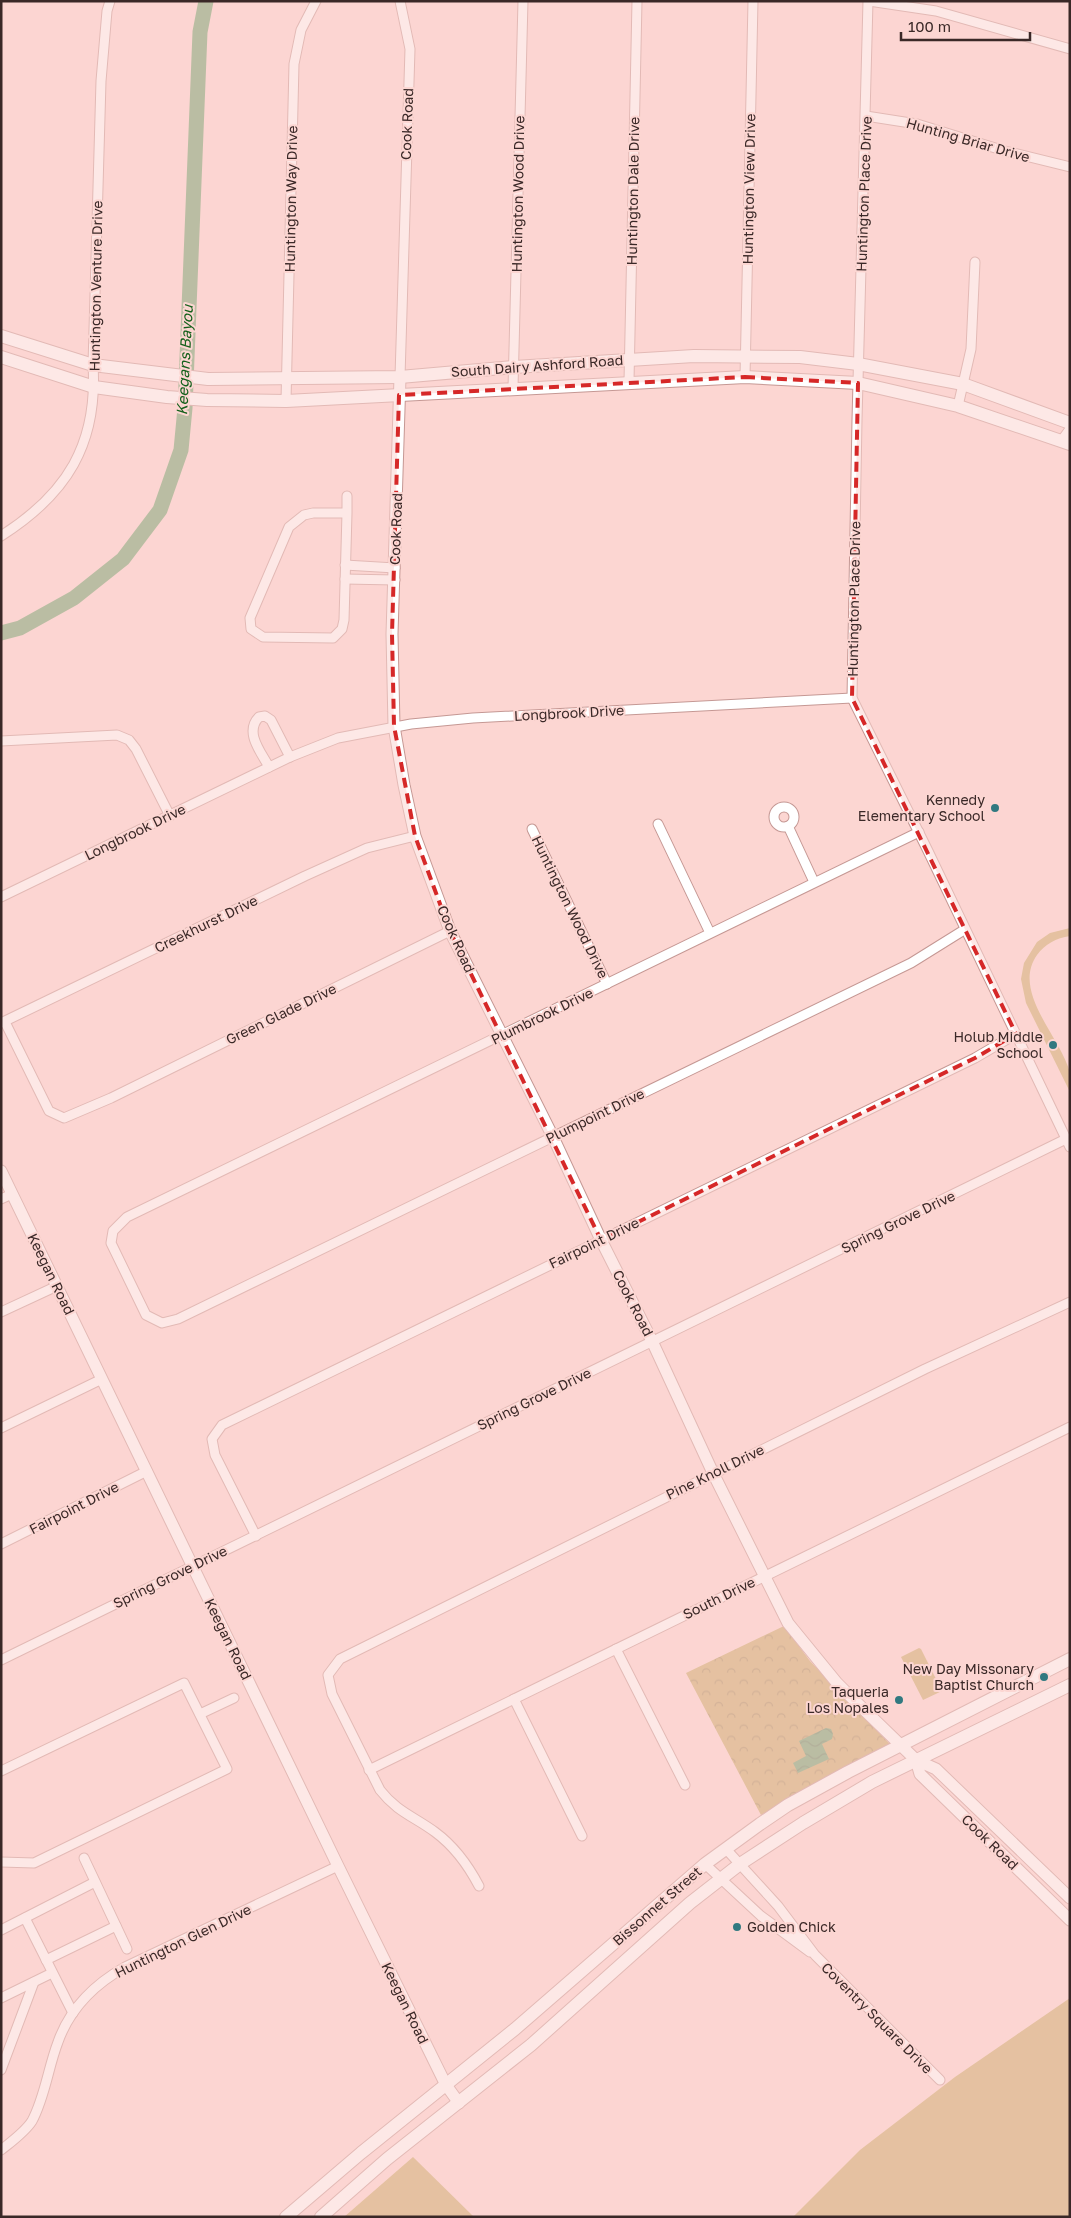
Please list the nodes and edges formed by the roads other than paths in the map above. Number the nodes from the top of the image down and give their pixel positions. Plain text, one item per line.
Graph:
1 (110, 1) edge
2 (316, 1) edge
3 (400, 1) edge
4 (523, 1) edge
5 (637, 1) edge
6 (753, 1) edge
7 (868, 1) edge
8 (1070, 49) edge
9 (866, 116) junction
10 (1070, 167) edge
11 (975, 262) dead end
12 (1, 336) edge
13 (745, 356) junction
14 (1, 357) edge
15 (630, 360) junction
16 (858, 364) junction
17 (93, 365) junction
18 (514, 367) junction
19 (400, 377) junction
20 (745, 377) junction
21 (287, 379) junction
22 (629, 381) junction
23 (858, 384) junction
24 (963, 384) junction
25 (94, 387) junction
26 (513, 388) junction
27 (399, 395) junction
28 (286, 401) junction
29 (958, 406) junction
30 (1070, 423) edge
31 (1070, 429) edge
32 (1066, 442) edge
33 (347, 496) dead end
34 (347, 513) junction
35 (1, 536) edge
36 (345, 565) junction
37 (395, 568) junction
38 (345, 579) junction
39 (395, 580) junction
40 (852, 698) junction
41 (394, 726) junction
42 (1, 742) edge
43 (290, 757) junction
44 (269, 768) junction
45 (170, 816) junction
46 (658, 824) dead end
47 (788, 826) dead end
48 (532, 829) dead end
49 (919, 832) junction
50 (415, 836) junction
51 (814, 882) junction
52 (1, 897) edge
53 (964, 930) junction
54 (450, 931) junction
55 (710, 933) junction
56 (607, 984) junction
57 (3, 1023) edge
58 (1016, 1034) junction
59 (503, 1036) junction
60 (553, 1137) junction
61 (1068, 1143) edge
62 (1, 1171) edge
63 (12, 1194) junction
64 (1, 1200) edge
65 (601, 1240) junction
66 (56, 1286) junction
67 (222, 1298) joint
68 (1070, 1302) edge
69 (1, 1312) edge
70 (652, 1341) junction
71 (102, 1379) junction
72 (1070, 1427) edge
73 (1, 1428) edge
74 (146, 1471) junction
75 (713, 1473) junction
76 (256, 1536) junction
77 (1, 1544) edge
78 (192, 1566) junction
79 (765, 1576) junction
80 (616, 1649) junction
81 (1070, 1659) edge
82 (1, 1660) edge
83 (1070, 1685) edge
84 (1016, 1687) junction
85 (234, 1698) dead end
86 (514, 1698) junction
87 (1025, 1707) junction
88 (200, 1714) junction
89 (900, 1745) junction
90 (916, 1760) junction
91 (369, 1770) junction
92 (1, 1771) edge
93 (684, 1785) dead end
94 (582, 1836) dead end
95 (726, 1849) junction
96 (84, 1858) dead end
97 (1, 1862) edge
98 (705, 1864) junction
99 (740, 1864) junction
100 (338, 1866) junction
101 (720, 1878) junction
102 (96, 1882) junction
103 (479, 1886) dead end
104 (1070, 1898) edge
105 (25, 1918) junction
106 (1070, 1920) edge
107 (116, 1926) junction
108 (1, 1930) edge
109 (127, 1949) dead end
110 (815, 1956) junction
111 (596, 1958) junction
112 (46, 1960) junction
113 (52, 1973) junction
114 (611, 1975) junction
115 (34, 1982) junction
116 (1, 1998) edge
117 (73, 2013) junction
118 (515, 2029) junction
119 (531, 2046) junction
120 (1, 2070) edge
121 (940, 2080) dead end
122 (446, 2085) junction
123 (459, 2103) junction
124 (1, 2150) edge
125 (324, 2184) junction
126 (338, 2201) junction
127 (286, 2217) edge
128 (320, 2217) edge

1 - 17 street, Huntington Venture Drive
2 - 21 street, Huntington Way Drive
3 - 19 street, Cook Road
4 - 18 street, Huntington Wood Drive
5 - 15 street, Huntington Dale Drive
6 - 13 street, Huntington View Drive
7 - 8 street
7 - 9 street, Huntington Place Drive
9 - 10 street, Hunting Briar Drive
9 - 16 street, Huntington Place Drive
11 - 24 street
12 - 17 main road, South Dairy Ashford Road
13 - 15 main road, South Dairy Ashford Road
13 - 16 main road, South Dairy Ashford Road
13 - 20 street, Huntington View Drive
14 - 25 main road, South Dairy Ashford Road
15 - 18 main road, South Dairy Ashford Road
15 - 22 street, Huntington Dale Drive
16 - 23 street, Huntington Place Drive
16 - 24 main road, South Dairy Ashford Road
17 - 21 main road, South Dairy Ashford Road
17 - 25 street, Huntington Venture Drive
18 - 19 main road, South Dairy Ashford Road
18 - 26 street, Huntington Wood Drive
19 - 21 main road, South Dairy Ashford Road
19 - 27 street, Cook Road
20 - 22 main road, South Dairy Ashford Road
20 - 23 main road, South Dairy Ashford Road
21 - 28 street, Huntington Way Drive
22 - 26 main road, South Dairy Ashford Road
23 - 29 main road, South Dairy Ashford Road
23 - 40 street, Huntington Place Drive
24 - 29 street
24 - 30 main road, South Dairy Ashford Road
25 - 28 main road, South Dairy Ashford Road
25 - 35 street, Huntington Venture Drive
26 - 27 main road, South Dairy Ashford Road
27 - 28 main road, South Dairy Ashford Road
27 - 37 street, Cook Road
29 - 32 main road, South Dairy Ashford Road
31 - 32 street
33 - 34 street
34 - 36 street
34 - 38 street
36 - 37 street
36 - 38 street
37 - 39 street, Cook Road
38 - 39 street
39 - 41 street, Cook Road
40 - 41 street, Longbrook Drive
40 - 49 street, Huntington Place Drive
41 - 43 street, Longbrook Drive
41 - 50 street, Cook Road
42 - 45 street
43 - 44 street, Longbrook Drive
43 - 44 street
44 - 45 street, Longbrook Drive
45 - 52 street, Longbrook Drive
46 - 55 street
47 - 51 street
48 - 56 street, Huntington Wood Drive
49 - 51 street, Plumbrook Drive
49 - 53 street, Huntington Place Drive
50 - 54 street, Cook Road
50 - 57 street, Creekhurst Drive
51 - 55 street, Plumbrook Drive
53 - 58 street, Huntington Place Drive
53 - 60 street, Plumpoint Drive
54 - 57 street, Green Glade Drive
54 - 59 street, Cook Road
55 - 56 street, Plumbrook Drive
56 - 59 street, Plumbrook Drive
58 - 61 street, Huntington Place Drive
58 - 65 street, Fairpoint Drive
59 - 60 street, Cook Road
59 - 67 street, Plumbrook Drive
60 - 65 street, Cook Road
60 - 67 street, Plumpoint Drive
61 - 70 street, Spring Grove Drive
62 - 63 street, Keegan Road
63 - 64 street
63 - 66 street, Keegan Road
65 - 70 street, Cook Road
65 - 76 street, Fairpoint Drive
66 - 69 street
66 - 71 street, Keegan Road
68 - 75 street, Pine Knoll Drive
70 - 75 street, Cook Road
70 - 76 street, Spring Grove Drive
71 - 73 street
71 - 74 street, Keegan Road
72 - 79 street, South Drive
74 - 77 street, Fairpoint Drive
74 - 78 street, Keegan Road
75 - 79 street, Cook Road
75 - 91 street, Pine Knoll Drive
76 - 78 street, Spring Grove Drive
78 - 82 street, Spring Grove Drive
78 - 100 street, Keegan Road
79 - 80 street, South Drive
79 - 89 street, Cook Road
80 - 86 street, South Drive
80 - 93 street
81 - 84 main road, Bissonnet Street
83 - 87 main road, Bissonnet Street
84 - 87 main road
84 - 89 main road, Bissonnet Street
85 - 88 street
86 - 91 street, South Drive
86 - 94 street
87 - 90 main road, Bissonnet Street
88 - 92 street
88 - 97 street
89 - 90 street, Cook Road
89 - 95 main road, Bissonnet Street
90 - 99 main road, Bissonnet Street
90 - 104 street, Cook Road
90 - 106 street, Cook Road
91 - 103 street
95 - 98 main road, Bissonnet Street
95 - 99 street, Coventry Square Drive
96 - 102 street
98 - 101 street, Coventry Square Drive
98 - 111 main road, Bissonnet Street
99 - 101 main road, Bissonnet Street
99 - 110 street, Coventry Square Drive
100 - 117 street, Huntington Glen Drive
100 - 122 street, Keegan Road
101 - 110 street, Coventry Square Drive
101 - 114 main road, Bissonnet Street
102 - 105 street
102 - 107 street
105 - 108 street
105 - 112 street
107 - 109 street
107 - 112 street
110 - 121 street, Coventry Square Drive
111 - 114 main road
111 - 118 main road, Bissonnet Street
112 - 113 street
113 - 115 street
113 - 117 street
114 - 119 main road, Bissonnet Street
115 - 116 street
115 - 120 street
117 - 124 street, Huntington Glen Drive
118 - 119 main road
118 - 122 main road, Bissonnet Street
119 - 123 main road, Bissonnet Street
122 - 123 street, Keegan Road
122 - 125 main road, Bissonnet Street
123 - 126 main road, Bissonnet Street
125 - 126 main road
125 - 127 main road, Bissonnet Street
126 - 128 main road, Bissonnet Street

